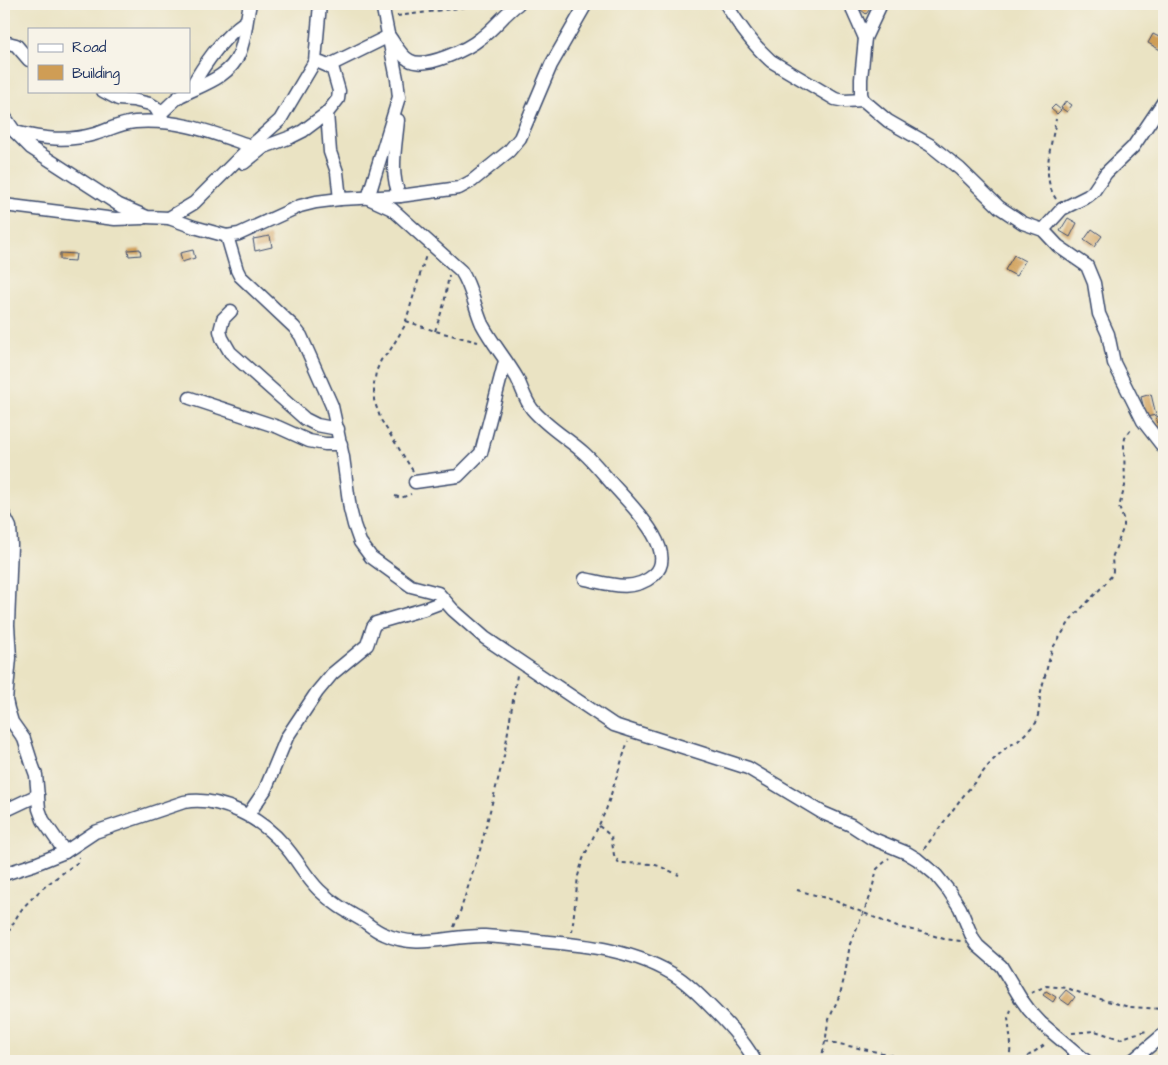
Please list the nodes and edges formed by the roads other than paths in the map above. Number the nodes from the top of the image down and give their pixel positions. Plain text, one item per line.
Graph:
1 (250, 4) edge
2 (320, 4) edge
3 (382, 4) edge
4 (518, 4) edge
5 (586, 4) edge
6 (726, 4) edge
7 (852, 4) edge
8 (881, 4) edge
9 (246, 21) junction
10 (389, 36) junction
11 (865, 38) junction
12 (4, 42) edge
13 (28, 59) edge
14 (315, 61) junction
15 (328, 66) junction
16 (190, 88) edge
17 (190, 91) edge
18 (105, 92) edge
19 (188, 92) edge
20 (400, 97) junction
21 (863, 100) junction
22 (1164, 101) edge
23 (327, 113) junction
24 (162, 118) junction
25 (8, 123) edge
26 (251, 146) junction
27 (224, 174) junction
28 (400, 196) junction
29 (368, 198) junction
30 (340, 199) junction
31 (4, 205) edge
32 (147, 218) junction
33 (170, 218) junction
34 (1043, 230) junction
35 (227, 236) junction
36 (230, 311) dead end
37 (506, 361) junction
38 (190, 398) dead end
39 (338, 429) junction
40 (341, 444) junction
41 (1164, 448) edge
42 (415, 482) road end
43 (4, 515) edge
44 (585, 579) dead end
45 (445, 601) junction
46 (38, 795) junction
47 (4, 811) edge
48 (248, 815) junction
49 (69, 849) junction
50 (4, 874) edge
51 (1164, 1034) edge
52 (755, 1061) edge
53 (1086, 1061) edge
54 (1132, 1061) edge

1 - 9 street
2 - 14 street
3 - 10 street
4 - 10 street
5 - 28 street
6 - 21 street
7 - 11 street
8 - 11 street
9 - 16 street
9 - 17 street
10 - 15 street
10 - 20 street
11 - 21 street
12 - 13 street
14 - 15 street
14 - 26 street
15 - 23 street
18 - 24 street
19 - 24 street
20 - 28 street
20 - 29 street
21 - 34 street
22 - 34 street
23 - 27 street
23 - 30 street
24 - 25 street
24 - 26 street
25 - 32 street
26 - 27 street
27 - 33 street
28 - 29 street
29 - 30 street
29 - 37 street
30 - 35 street
31 - 32 street
32 - 33 street
33 - 35 street
34 - 41 street
35 - 39 street
36 - 39 street
37 - 42 street
37 - 44 street
38 - 40 street
39 - 40 street
40 - 45 street
43 - 46 street
45 - 48 street
45 - 53 street
46 - 47 street
46 - 49 street
48 - 49 street
48 - 52 street
49 - 50 street
51 - 54 street

